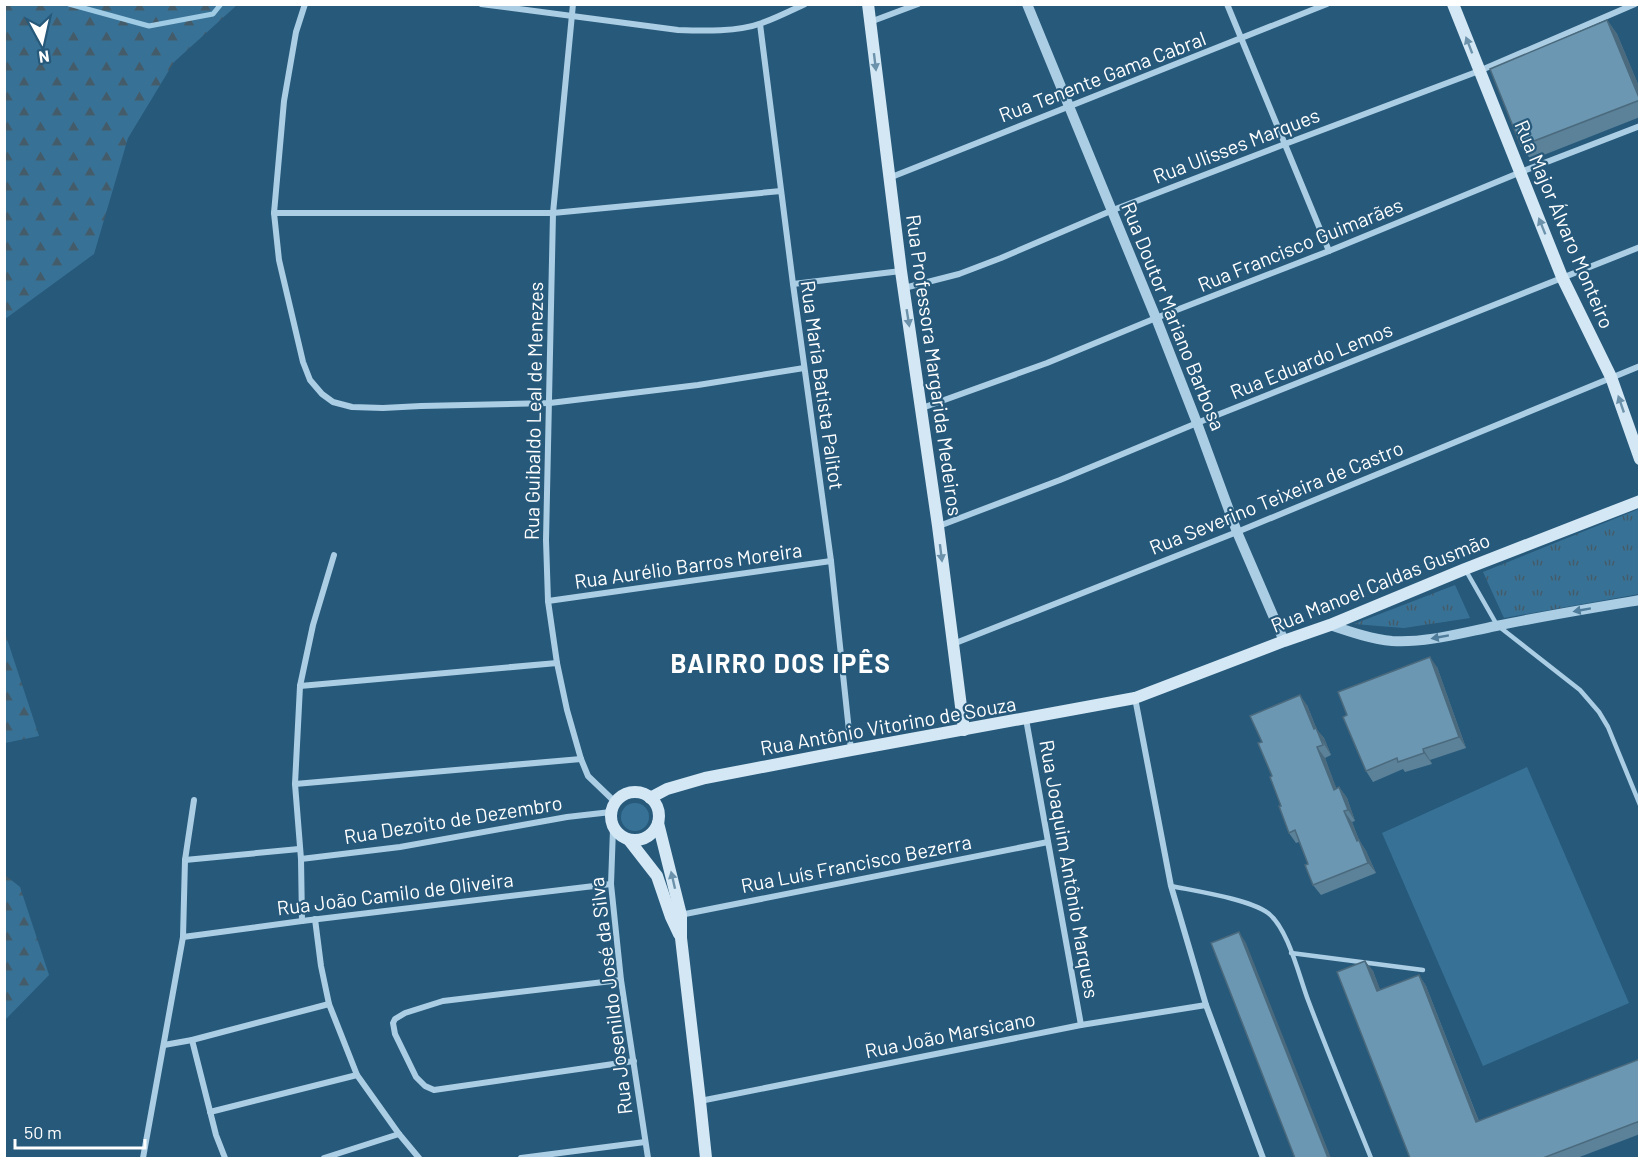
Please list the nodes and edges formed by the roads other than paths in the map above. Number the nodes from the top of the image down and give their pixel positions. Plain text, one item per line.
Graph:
1 (305, 4) edge
2 (481, 4) edge
3 (573, 4) edge
4 (804, 4) edge
5 (867, 4) edge
6 (918, 4) edge
7 (1027, 4) edge
8 (1227, 4) edge
9 (1327, 4) edge
10 (1453, 4) edge
11 (1635, 4) edge
12 (572, 15) junction
13 (870, 22) junction
14 (760, 24) junction
15 (1241, 40) junction
16 (1479, 71) junction
17 (1070, 105) junction
18 (1640, 126) edge
19 (1284, 144) junction
20 (1521, 172) junction
21 (889, 178) junction
22 (782, 191) junction
23 (1113, 210) junction
24 (274, 213) junction
25 (554, 213) junction
26 (1640, 247) edge
27 (1329, 251) junction
28 (901, 271) junction
29 (1563, 277) junction
30 (793, 284) junction
31 (903, 288) junction
32 (1156, 318) junction
33 (1640, 366) edge
34 (804, 368) junction
35 (1611, 377) junction
36 (550, 403) junction
37 (922, 408) junction
38 (1197, 423) junction
39 (1640, 459) edge
40 (1640, 501) edge
41 (938, 526) junction
42 (1237, 532) junction
43 (334, 555) dead end
44 (831, 561) junction
45 (1465, 569) junction
46 (1640, 600) edge
47 (549, 601) junction
48 (1330, 625) junction
49 (1497, 625) junction
50 (1284, 641) junction
51 (953, 644) junction
52 (557, 663) junction
53 (300, 686) junction
54 (1135, 698) junction
55 (1026, 719) junction
56 (964, 730) junction
57 (851, 750) junction
58 (581, 759) junction
59 (295, 784) junction
60 (650, 798) junction
61 (194, 800) dead end
62 (1640, 805) edge
63 (613, 807) junction
64 (658, 823) junction
65 (613, 829) junction
66 (629, 840) junction
67 (1048, 843) junction
68 (299, 849) junction
69 (301, 859) junction
70 (185, 860) junction
71 (611, 884) junction
72 (1171, 886) junction
73 (676, 916) junction
74 (315, 919) junction
75 (302, 921) junction
76 (183, 937) junction
77 (1291, 952) junction
78 (1423, 970) dead end
79 (621, 980) junction
80 (329, 1004) junction
81 (1206, 1005) junction
82 (1081, 1025) junction
83 (192, 1040) junction
84 (164, 1045) junction
85 (634, 1061) junction
86 (357, 1075) junction
87 (700, 1101) junction
88 (210, 1112) junction
89 (399, 1134) junction
90 (645, 1142) junction
91 (142, 1158) edge
92 (225, 1158) edge
93 (324, 1158) edge
94 (419, 1158) edge
95 (521, 1158) edge
96 (648, 1158) edge
97 (706, 1158) edge
98 (1263, 1158) edge
99 (1371, 1158) edge

1 - 24 street
2 - 12 street
3 - 12 street, Rua Guibaldo Leal de Menezes
4 - 14 street
5 - 13 main road, Rua Professora Margarida Medeiros
6 - 13 street
7 - 17 street, Rua Doutor Mariano Barbosa
8 - 15 street
9 - 15 street, Rua Tenente Gama Cabral
16 -> 10 main road, Rua Major Álvaro Monteiro
11 - 16 street, Rua Ulisses Marques
12 - 14 street
12 - 25 street, Rua Guibaldo Leal de Menezes
13 -> 21 main road, Rua Professora Margarida Medeiros
14 - 22 street, Rua Maria Batista Palitot
15 - 17 street, Rua Tenente Gama Cabral
15 - 19 street
16 - 19 street, Rua Ulisses Marques
16 - 20 main road, Rua Major Álvaro Monteiro
17 - 21 street, Rua Tenente Gama Cabral
17 - 23 street, Rua Doutor Mariano Barbosa
18 - 20 street, Rua Francisco Guimarães
19 - 23 street, Rua Ulisses Marques
19 - 27 street
20 - 27 street, Rua Francisco Guimarães
29 -> 20 main road, Rua Major Álvaro Monteiro
21 - 28 main road, Rua Professora Margarida Medeiros
22 - 25 street
22 - 30 street, Rua Maria Batista Palitot
23 - 31 street, Rua Ulisses Marques
23 - 32 street, Rua Doutor Mariano Barbosa
24 - 25 street
24 - 36 street
25 - 36 street, Rua Guibaldo Leal de Menezes
26 - 29 street, Rua Eduardo Lemos
27 - 32 street, Rua Francisco Guimarães
28 - 30 street
28 - 31 main road, Rua Professora Margarida Medeiros
29 - 35 main road, Rua Major Álvaro Monteiro
29 - 38 street, Rua Eduardo Lemos
30 - 34 street, Rua Maria Batista Palitot
31 -> 37 main road, Rua Professora Margarida Medeiros
32 - 37 street, Rua Francisco Guimarães
32 - 38 street, Rua Doutor Mariano Barbosa
33 - 35 street, Rua Severino Teixeira de Castro
34 - 36 street
34 - 44 street, Rua Maria Batista Palitot
39 -> 35 main road, Rua Major Álvaro Monteiro
35 - 42 street, Rua Severino Teixeira de Castro
36 - 47 street, Rua Guibaldo Leal de Menezes
37 - 41 main road, Rua Professora Margarida Medeiros
38 - 41 street, Rua Eduardo Lemos
38 - 42 street, Rua Doutor Mariano Barbosa
40 - 45 main road, Rua Manoel Caldas Gusmão
41 -> 51 main road, Rua Professora Margarida Medeiros
42 - 50 street, Rua Doutor Mariano Barbosa
42 - 51 street, Rua Severino Teixeira de Castro
43 - 53 street
44 - 47 street, Rua Aurélio Barros Moreira
44 - 57 street, Rua Maria Batista Palitot
45 - 48 main road, Rua Manoel Caldas Gusmão
45 - 49 lane
46 -> 49 street
47 - 52 street, Rua Guibaldo Leal de Menezes
49 -> 48 street
48 - 50 main road, Rua Manoel Caldas Gusmão
49 - 62 lane
50 - 54 main road, Rua Manoel Caldas Gusmão
51 - 56 main road, Rua Professora Margarida Medeiros
52 - 53 street
52 - 58 street, Rua Guibaldo Leal de Menezes
53 - 59 street
54 - 55 main road, Rua Antônio Vitorino de Souza
54 - 72 street
55 - 56 main road, Rua Antônio Vitorino de Souza
55 - 67 street, Rua Joaquim Antônio Marques
56 - 57 main road, Rua Antônio Vitorino de Souza
57 - 60 main road, Rua Antônio Vitorino de Souza
58 - 59 street
58 - 63 street, Rua Guibaldo Leal de Menezes
59 - 68 street
60 - 63 main road
60 - 64 main road
61 - 70 street
63 - 65 main road
63 - 69 street, Rua Dezoito de Dezembro
64 - 66 main road
73 -> 64 main road
65 - 66 main road
65 - 71 street, Rua Josenildo José da Silva
66 - 73 main road
67 - 73 street, Rua Luís Francisco Bezerra
67 - 82 street, Rua Joaquim Antônio Marques
68 - 69 street
68 - 70 street
69 - 75 street
70 - 76 street
71 - 74 street, Rua João Camilo de Oliveira
71 - 79 street, Rua Josenildo José da Silva
72 - 77 lane
72 - 81 street
73 - 87 main road
74 - 75 street, Rua João Camilo de Oliveira
74 - 80 street
75 - 76 street, Rua João Camilo de Oliveira
76 - 84 street
77 - 78 lane
77 - 99 lane
79 - 85 street, Rua Josenildo José da Silva
79 - 85 street
80 - 83 street
80 - 86 street
81 - 82 street, Rua João Marsicano
81 - 98 street
82 - 87 street, Rua João Marsicano
83 - 84 street
83 - 88 street
84 - 91 street
85 - 90 street, Rua Josenildo José da Silva
86 - 88 street
86 - 89 street
87 - 97 main road
88 - 92 street
89 - 93 street
89 - 94 street
90 - 95 street
90 - 96 street, Rua Josenildo José da Silva

